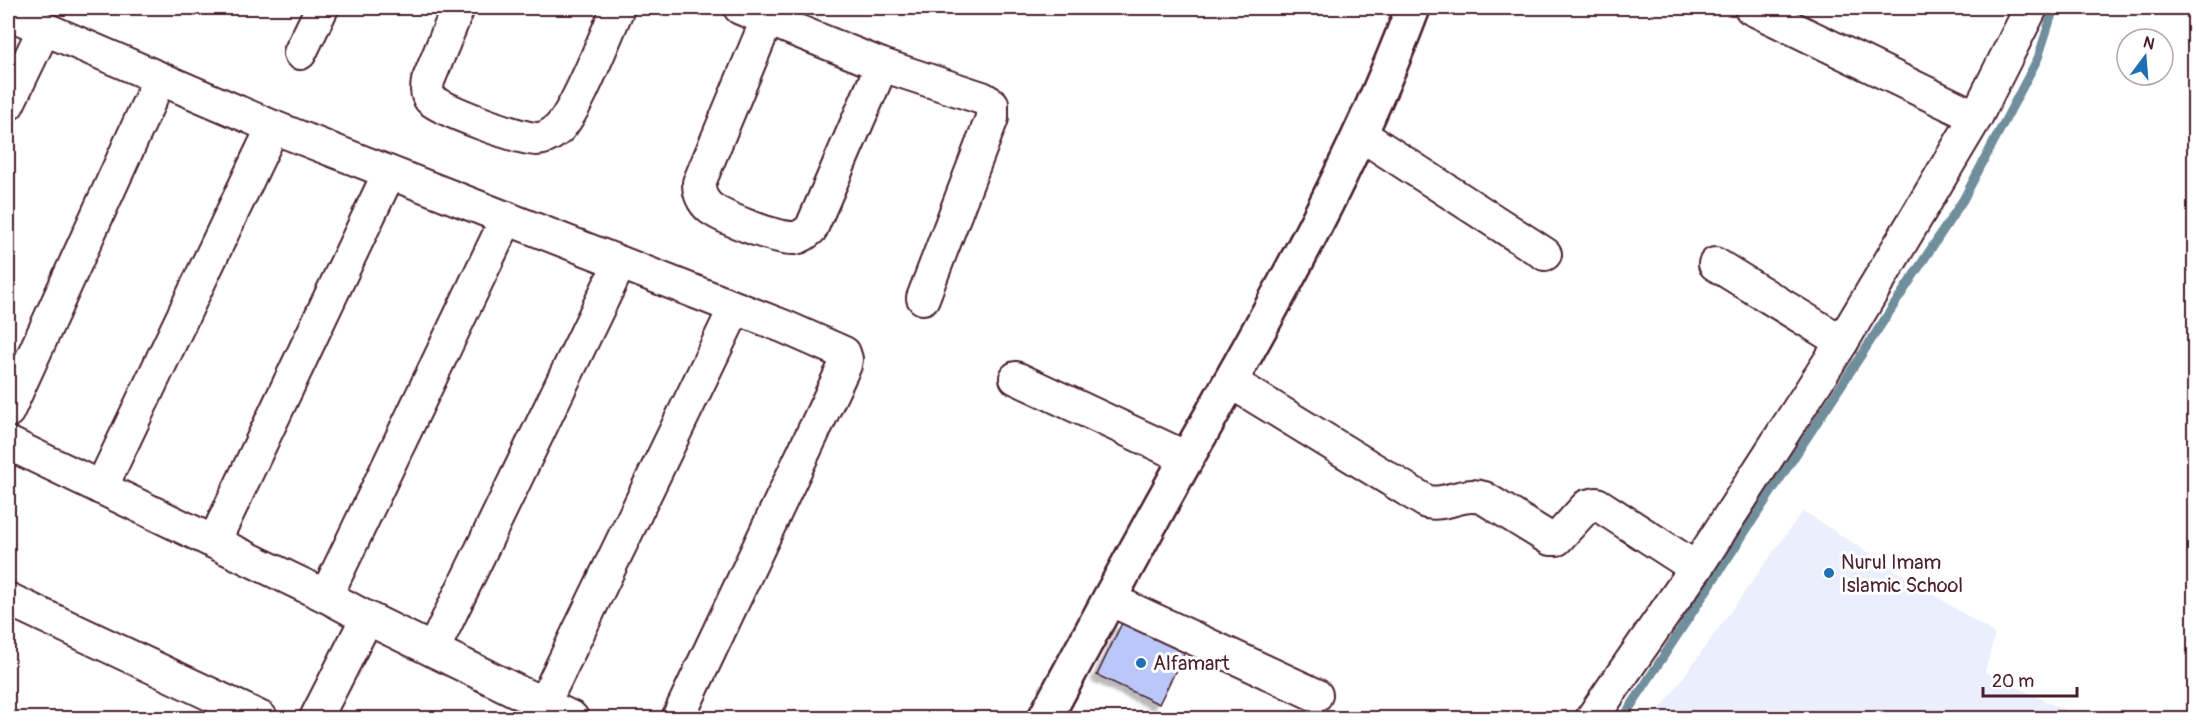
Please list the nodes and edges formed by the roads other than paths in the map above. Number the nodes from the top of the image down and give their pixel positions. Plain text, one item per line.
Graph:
1 (322, 8) edge
2 (458, 8) edge
3 (618, 8) edge
4 (1413, 8) edge
5 (1751, 8) edge
6 (2031, 8) edge
7 (760, 11) edge
8 (8, 13) edge
9 (44, 29) junction
10 (300, 53) dead end
11 (882, 65) junction
12 (159, 80) junction
13 (8, 104) edge
14 (1976, 117) junction
15 (273, 127) junction
16 (1360, 134) junction
17 (389, 173) junction
18 (507, 218) junction
19 (1545, 254) dead end
20 (620, 263) junction
21 (1715, 264) dead end
22 (923, 298) dead end
23 (735, 308) junction
24 (1842, 342) junction
25 (1016, 378) dead end
26 (1231, 382) junction
27 (8, 411) edge
28 (8, 442) edge
29 (1187, 458) junction
30 (101, 488) junction
31 (214, 542) junction
32 (1696, 568) junction
33 (326, 596) junction
34 (8, 599) edge
35 (1109, 599) junction
36 (367, 618) junction
37 (433, 650) junction
38 (1316, 695) dead end
39 (543, 705) junction
40 (261, 718) edge
41 (316, 718) edge
42 (572, 718) edge
43 (678, 718) edge
44 (1045, 718) edge
45 (1592, 718) edge

1 - 10 street
2 - 3 street
4 - 16 street
5 - 14 street
6 - 14 street
7 - 11 street
7 - 11 street
8 - 9 street
9 - 12 street
9 - 13 street
11 - 22 street
12 - 15 street
12 - 27 street
14 - 24 street
15 - 17 street
15 - 30 street
16 - 19 street
16 - 26 street
17 - 18 street
17 - 31 street
18 - 20 street
18 - 33 street
20 - 23 street
20 - 37 street
21 - 24 street
23 - 39 street
23 - 43 street
24 - 32 street
25 - 29 street
26 - 29 street
26 - 32 street
28 - 30 street
29 - 35 street
30 - 31 street
31 - 33 street
32 - 45 street
33 - 36 street
34 - 40 street
35 - 38 street
35 - 44 street
36 - 37 street
36 - 41 street
37 - 39 street
39 - 42 street

